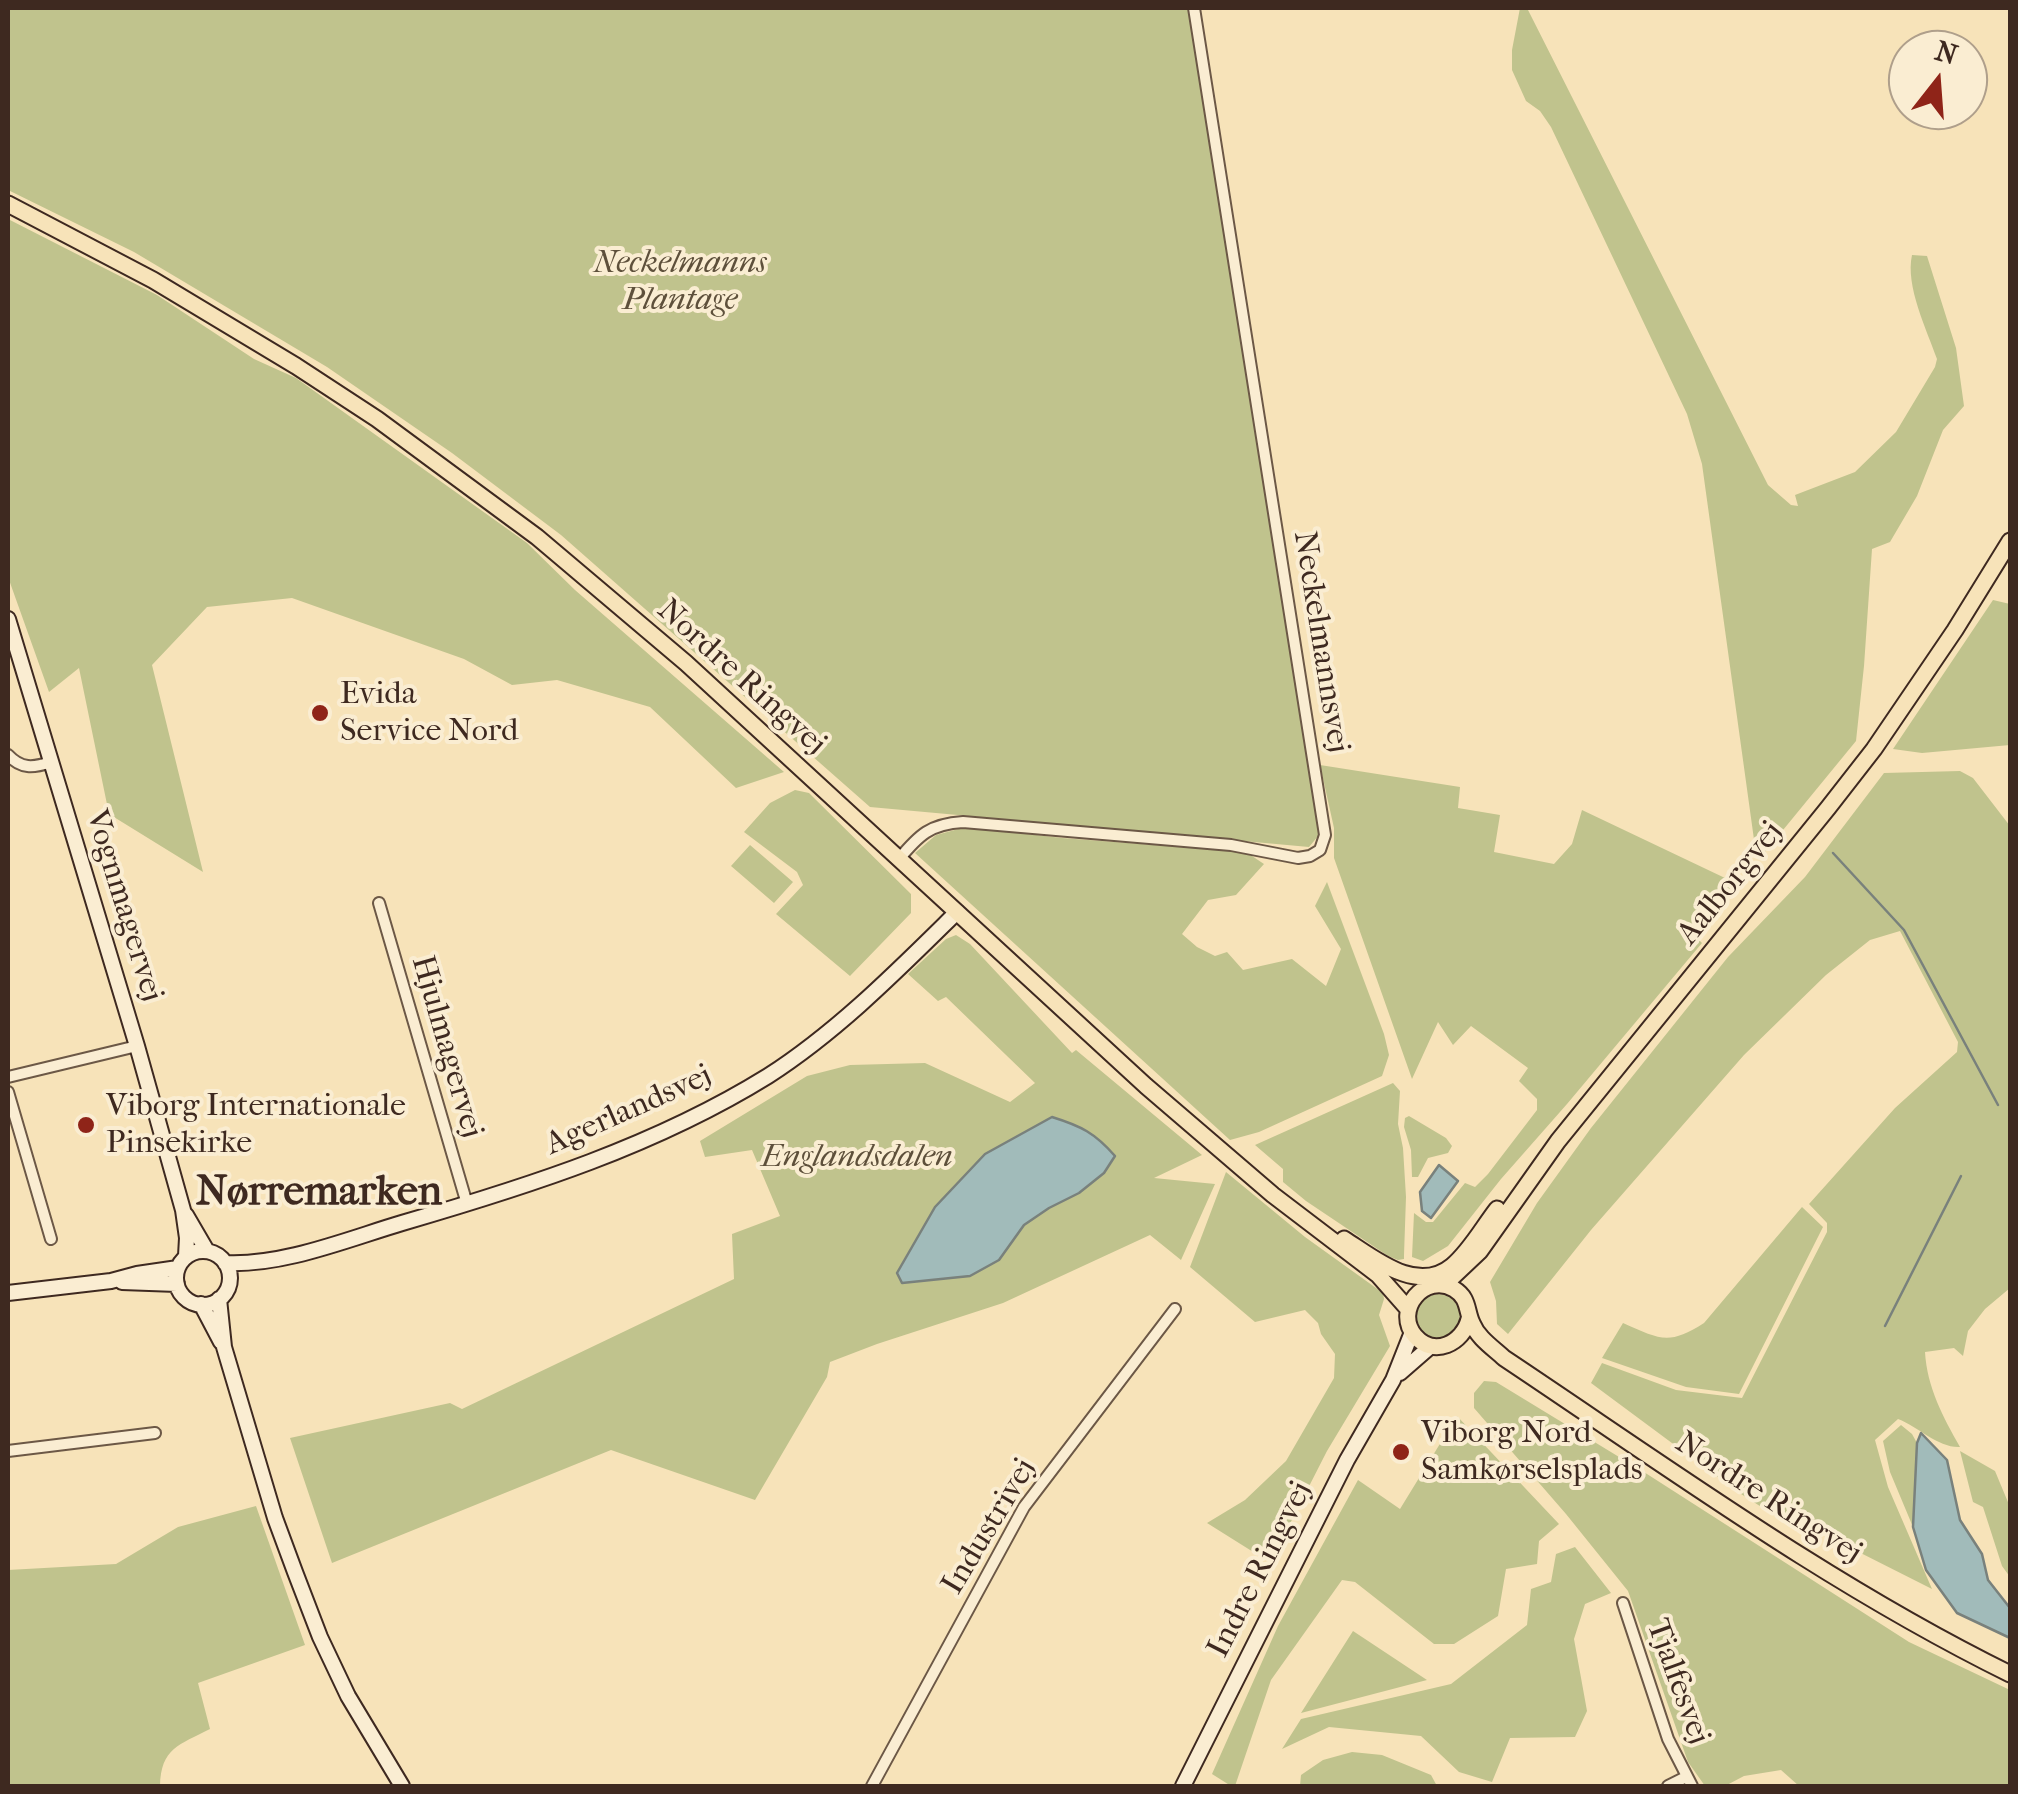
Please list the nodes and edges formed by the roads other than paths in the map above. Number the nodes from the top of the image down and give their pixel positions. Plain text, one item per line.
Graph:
1 (1194, 8) edge
2 (8, 204) edge
3 (2010, 542) edge
4 (8, 618) edge
5 (8, 755) edge
6 (51, 762) junction
7 (898, 859) junction
8 (379, 903) dead end
9 (958, 912) junction
10 (137, 1046) junction
11 (8, 1078) edge
12 (8, 1092) edge
13 (1558, 1140) junction
14 (1273, 1195) junction
15 (467, 1204) junction
16 (183, 1210) junction
17 (51, 1239) dead end
18 (207, 1251) junction
19 (1480, 1251) junction
20 (270, 1261) junction
21 (182, 1262) junction
22 (226, 1263) junction
23 (1378, 1275) junction
24 (230, 1280) junction
25 (111, 1281) junction
26 (177, 1284) junction
27 (1444, 1285) junction
28 (1421, 1290) junction
29 (8, 1293) edge
30 (219, 1300) junction
31 (1465, 1300) junction
32 (201, 1304) junction
33 (1175, 1309) dead end
34 (1408, 1309) junction
35 (1469, 1319) junction
36 (1412, 1332) junction
37 (1455, 1342) junction
38 (224, 1346) junction
39 (1431, 1346) junction
40 (1504, 1358) junction
41 (1392, 1380) junction
42 (155, 1433) dead end
43 (8, 1451) edge
44 (1623, 1603) dead end
45 (2010, 1674) edge
46 (1689, 1782) edge
47 (402, 1786) edge
48 (872, 1786) edge
49 (1183, 1786) edge
50 (1668, 1786) edge

1 - 7 street, Neckelmannsvej
2 - 7 main road, Nordre Ringvej
3 - 13 main road, Aalborgvej
4 - 6 street, Vognmagervej
5 - 6 street
6 - 10 street, Vognmagervej
7 - 9 main road, Nordre Ringvej
8 - 15 street, Hjulmagervej
9 - 14 main road, Nordre Ringvej
9 - 15 street, Agerlandsvej
10 - 11 street
10 - 16 street, Vognmagervej
12 - 17 street
13 - 14 main road
13 - 19 main road, Aalborgvej
14 - 23 main road, Nordre Ringvej
15 - 20 street, Agerlandsvej
16 - 18 street, Vognmagervej
16 - 21 street, Vognmagervej
18 - 21 street
18 - 22 street
19 - 27 main road, Aalborgvej
19 - 31 main road, Aalborgvej
20 - 22 street, Agerlandsvej
20 - 24 street, Agerlandsvej
21 - 25 street
21 - 26 street
22 - 24 street
23 - 28 main road, Nordre Ringvej
23 - 34 main road, Nordre Ringvej
24 - 30 street
25 - 26 street
25 - 29 street
26 - 32 street
27 - 28 main road
27 - 31 main road
28 - 34 main road
30 - 32 street
30 - 38 street
31 - 35 main road
32 - 38 street
33 - 48 street, Industrivej
34 - 36 main road
35 - 37 main road
35 - 40 main road, Nordre Ringvej
36 - 39 main road
36 - 41 street, Indre Ringvej
37 - 39 main road
37 - 40 main road, Nordre Ringvej
38 - 47 street
39 - 41 street, Indre Ringvej
40 - 45 main road, Nordre Ringvej
41 - 49 street, Indre Ringvej
42 - 43 street
44 - 46 street, Tjalfesvej
46 - 50 street, Tjalfesvej

